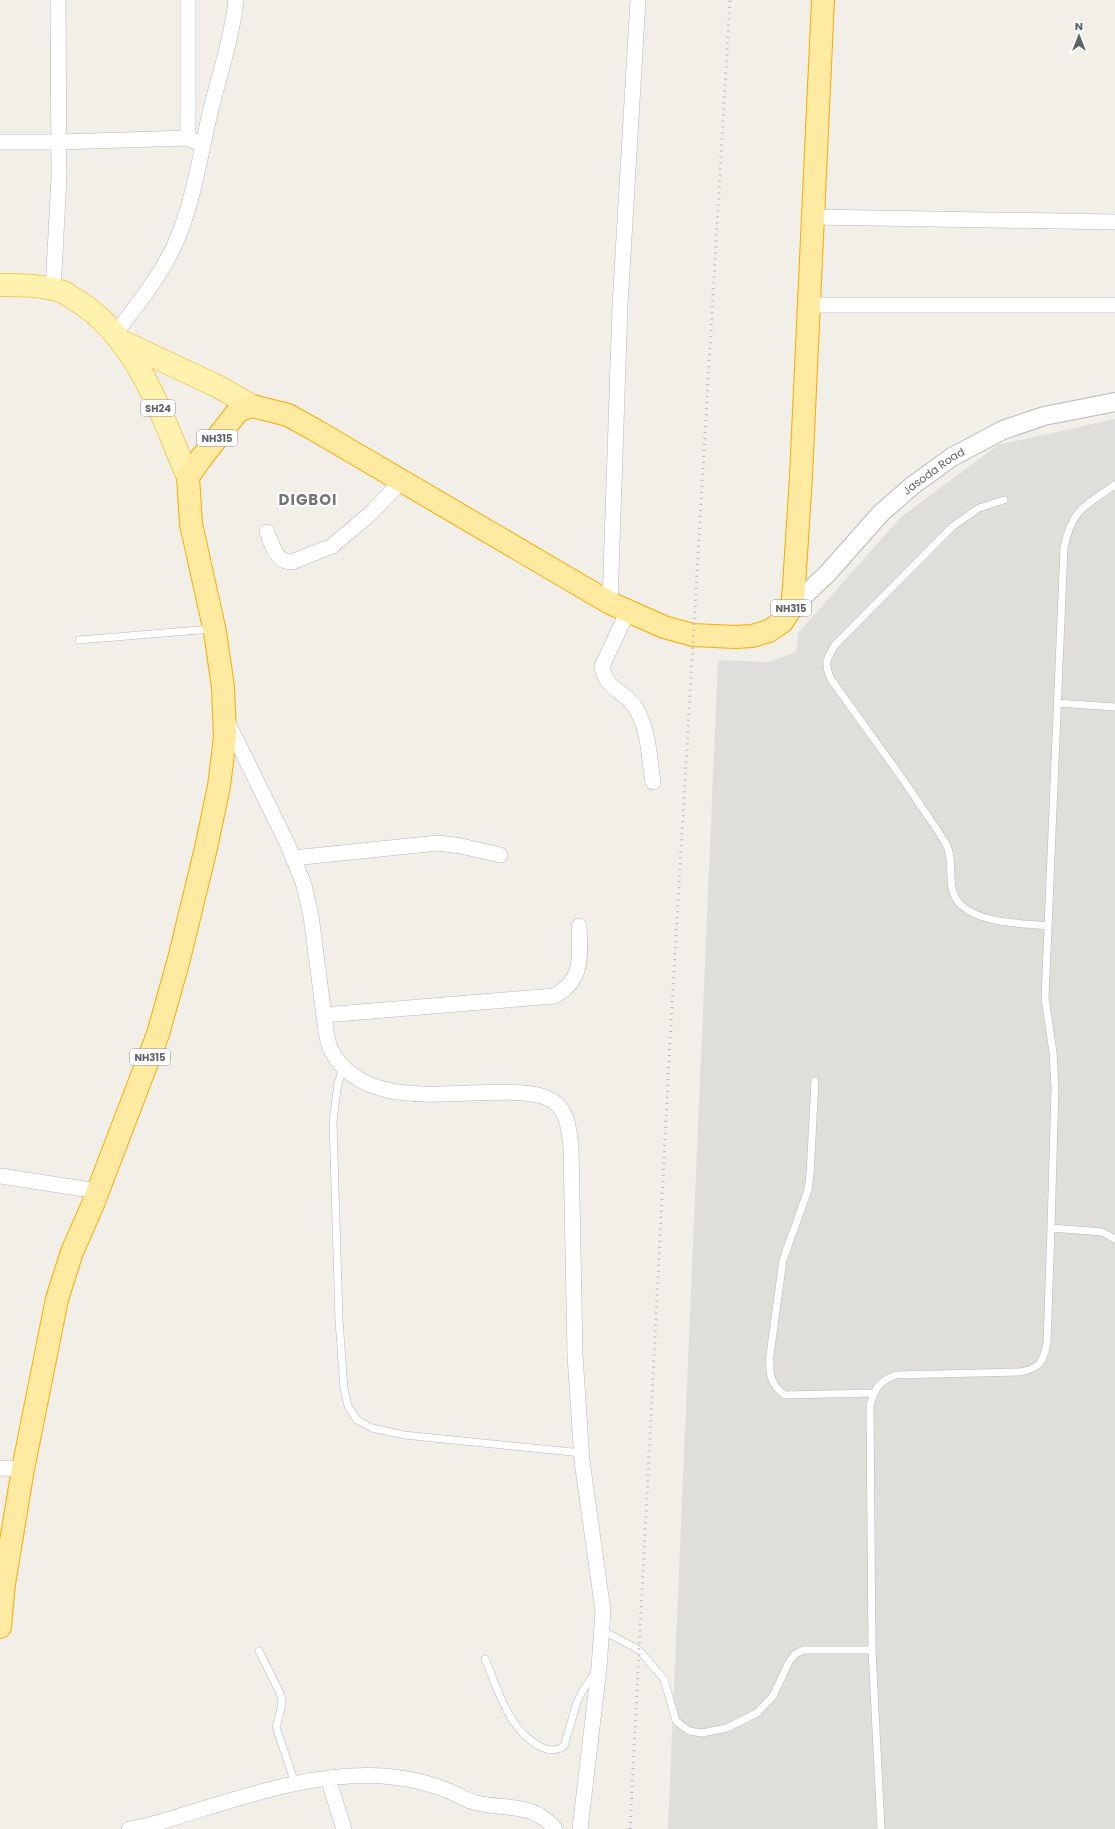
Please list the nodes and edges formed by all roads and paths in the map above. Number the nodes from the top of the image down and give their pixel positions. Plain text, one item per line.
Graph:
1 (58, 0) edge
2 (188, 0) edge
3 (236, 0) edge
4 (638, 0) edge
5 (823, 0) edge
6 (188, 138) junction
7 (0, 142) edge
8 (59, 142) junction
9 (202, 145) junction
10 (814, 217) junction
11 (1115, 222) edge
12 (0, 285) edge
13 (53, 290) junction
14 (809, 305) junction
15 (1115, 306) edge
16 (118, 337) junction
17 (1115, 402) edge
18 (252, 406) junction
19 (188, 477) junction
20 (402, 481) junction
21 (1115, 485) edge
22 (1004, 500) dead end
23 (267, 532) dead end
24 (619, 607) junction
25 (792, 607) junction
26 (214, 629) junction
27 (79, 640) dead end
28 (1057, 702) junction
29 (1115, 707) edge
30 (224, 715) junction
31 (653, 782) dead end
32 (500, 855) dead end
33 (294, 858) junction
34 (579, 926) dead end
35 (1048, 926) junction
36 (324, 1016) junction
37 (344, 1067) junction
38 (815, 1082) dead end
39 (0, 1176) edge
40 (98, 1191) junction
41 (1051, 1228) junction
42 (1115, 1239) edge
43 (873, 1393) junction
44 (582, 1453) junction
45 (0, 1468) edge
46 (23, 1470) junction
47 (2, 1586) edge
48 (0, 1627) edge
49 (602, 1630) junction
50 (872, 1650) junction
51 (259, 1651) dead end
52 (485, 1659) dead end
53 (599, 1668) junction
54 (328, 1778) junction
55 (295, 1783) junction
56 (129, 1829) edge
57 (344, 1829) edge
58 (555, 1829) edge
59 (580, 1829) edge
60 (880, 1829) edge

1 - 8 street
2 - 6 street
3 - 9 street
4 - 24 street
5 - 10 highway, NH315
6 - 8 street
6 - 9 street
7 - 8 street
8 - 13 street
9 - 16 street
10 - 11 street
10 - 14 highway, NH315
12 - 13 main road, SH24
13 - 16 main road, SH24
14 - 15 street
14 - 25 highway, NH315
16 - 18 main road, SH24
16 - 19 main road, SH24
17 - 25 street, Jasoda Road
18 - 19 highway, NH315
18 - 20 highway, NH315
19 - 26 highway, NH315
20 - 23 street
20 - 24 highway, NH315
21 - 28 lane
22 - 35 lane
24 - 25 highway, NH315
24 - 31 street
26 - 27 lane
26 - 30 highway, NH315
28 - 29 lane
28 - 35 lane
30 - 33 street
30 - 40 highway, NH315
32 - 33 street
33 - 36 street
34 - 36 street
35 - 41 lane
36 - 37 street
37 - 44 street
37 - 44 lane
38 - 43 lane
39 - 40 street
40 - 46 highway, NH315
41 - 42 lane
41 - 43 lane
43 - 50 lane
44 - 49 street
45 - 46 street
46 - 47 highway, NH315
47 - 48 highway, NH315
49 - 50 lane
49 - 53 street
50 - 60 lane
51 - 55 lane
52 - 53 lane
53 - 59 street
54 - 55 street
54 - 57 street
54 - 58 street
55 - 56 street

